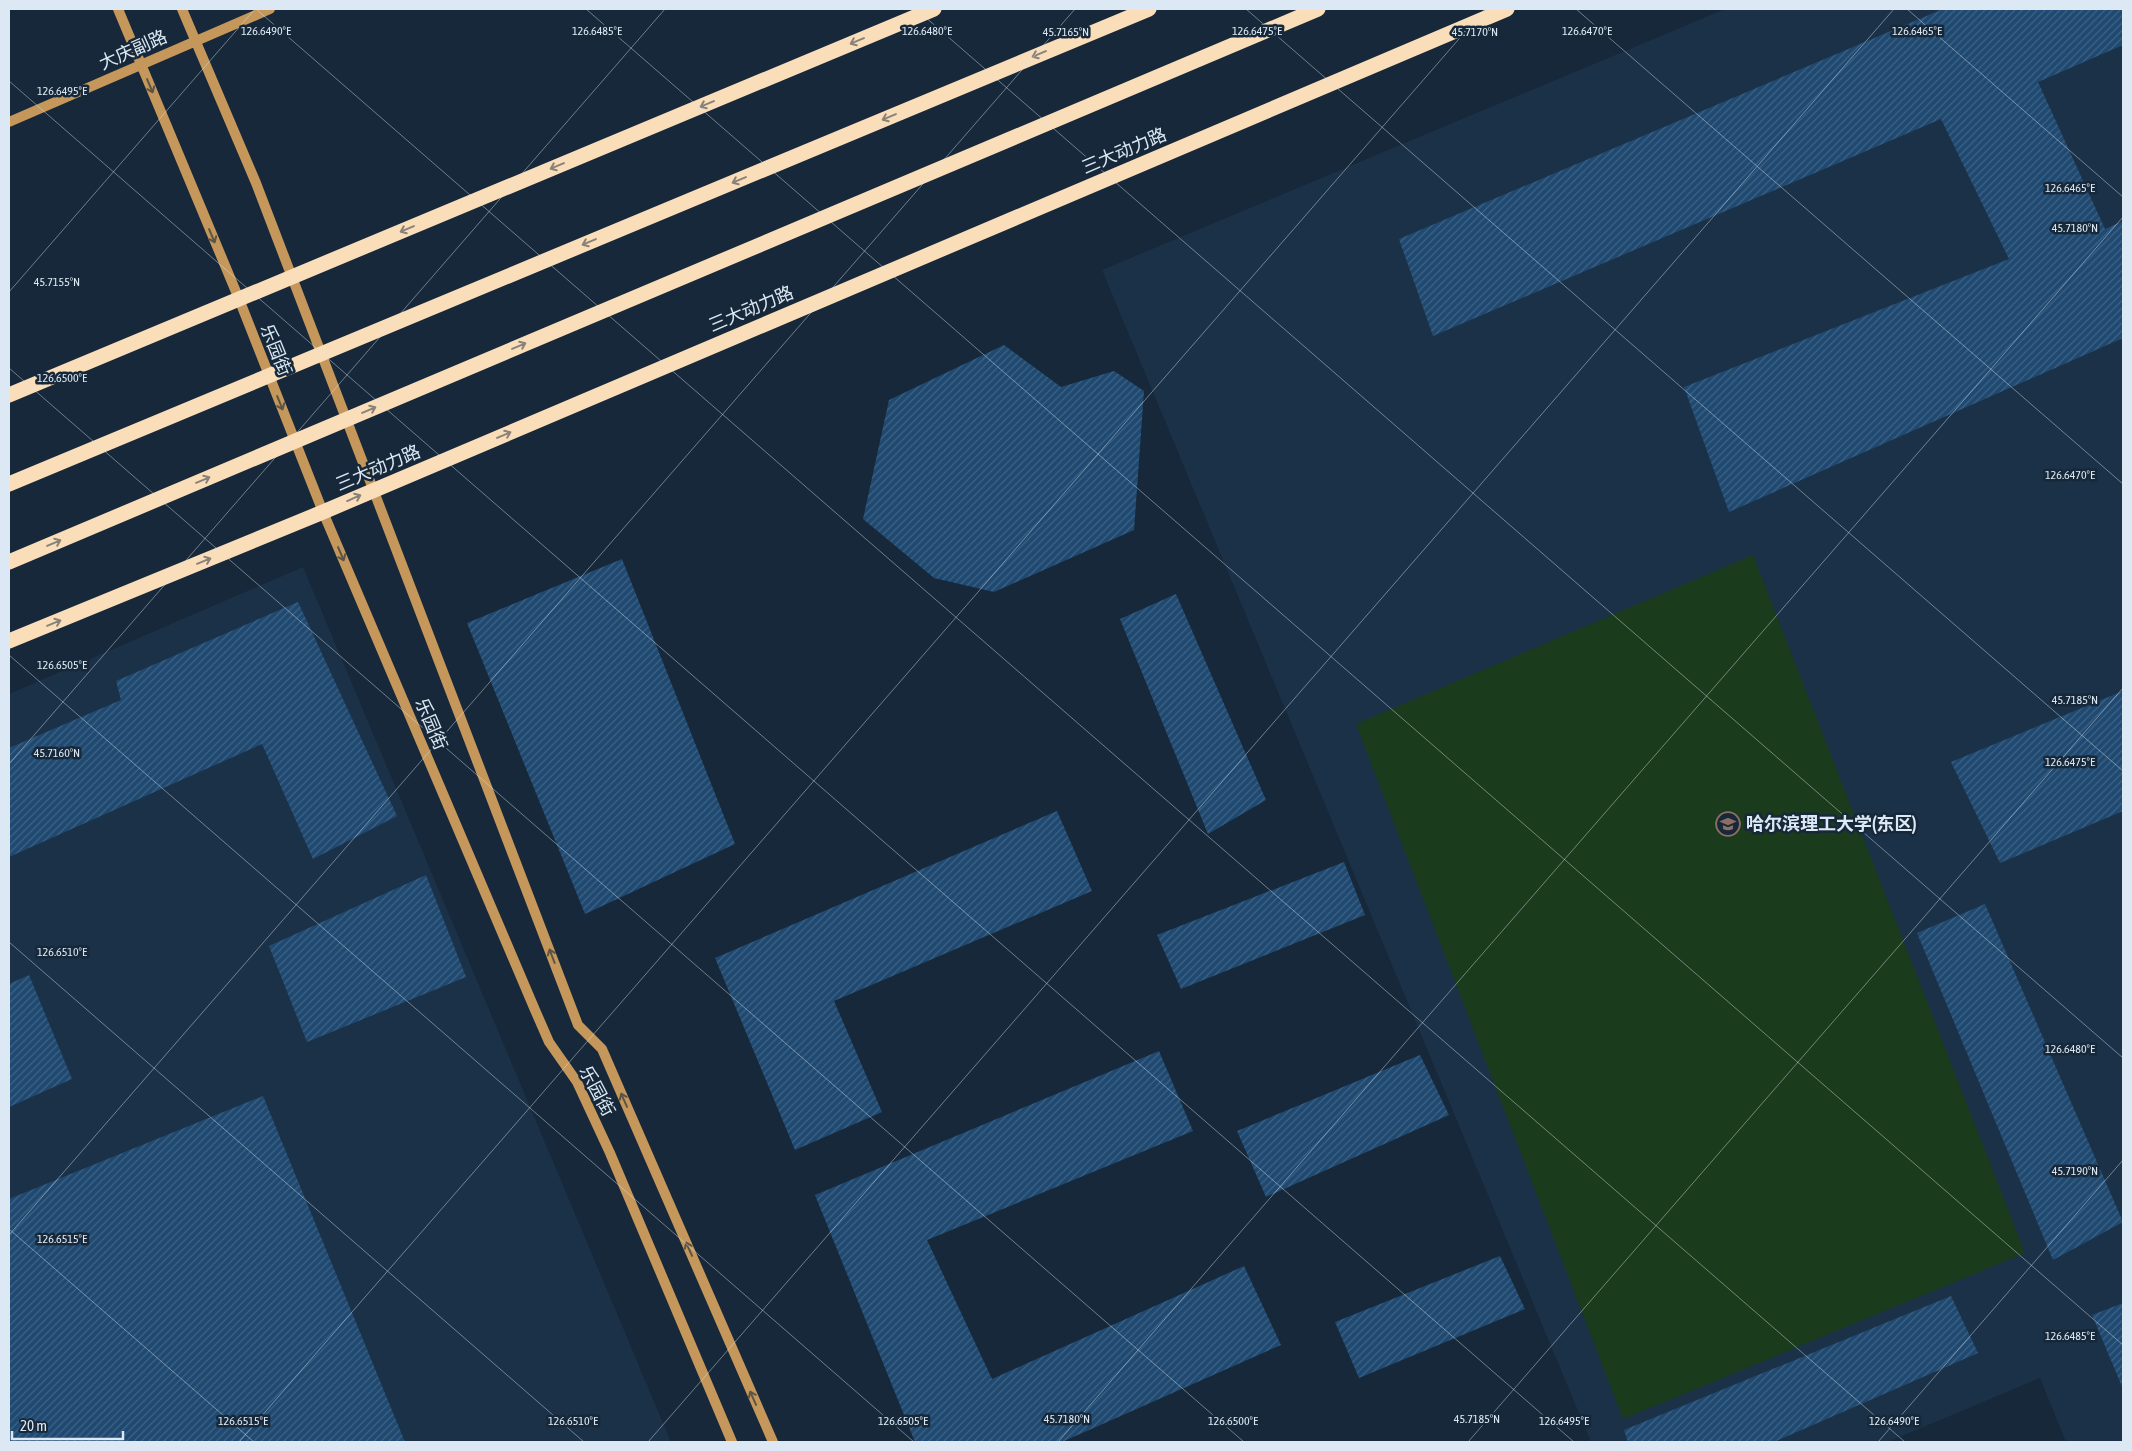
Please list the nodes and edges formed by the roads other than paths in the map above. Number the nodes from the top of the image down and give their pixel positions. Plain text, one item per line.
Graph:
1 (118, 9) edge
2 (182, 9) edge
3 (270, 9) edge
4 (934, 9) edge
5 (1149, 9) edge
6 (1318, 9) edge
7 (1507, 9) edge
8 (195, 41) junction
9 (141, 65) junction
10 (9, 122) edge
11 (292, 277) junction
12 (239, 300) junction
13 (9, 395) edge
14 (9, 484) edge
15 (373, 490) junction
16 (323, 512) junction
17 (9, 562) edge
18 (9, 641) edge
19 (732, 1442) edge
20 (773, 1442) edge

1 - 9 main road, 乐园街
2 - 8 main road, 乐园街
3 - 8 main road, 大庆副路
4 -> 11 highway
5 -> 14 highway, bridge
17 -> 6 highway, bridge
15 -> 7 highway, 三大动力路
8 - 9 main road, 大庆副路
8 - 11 main road, 乐园街
9 - 10 main road, 大庆副路
9 -> 12 main road, 乐园街
11 - 12 highway
11 - 15 main road, 乐园街
12 - 13 highway
12 -> 16 main road, 乐园街
16 -> 15 highway, 三大动力路
20 -> 15 main road, 乐园街
18 -> 16 highway, 三大动力路
16 -> 19 main road, 乐园街

